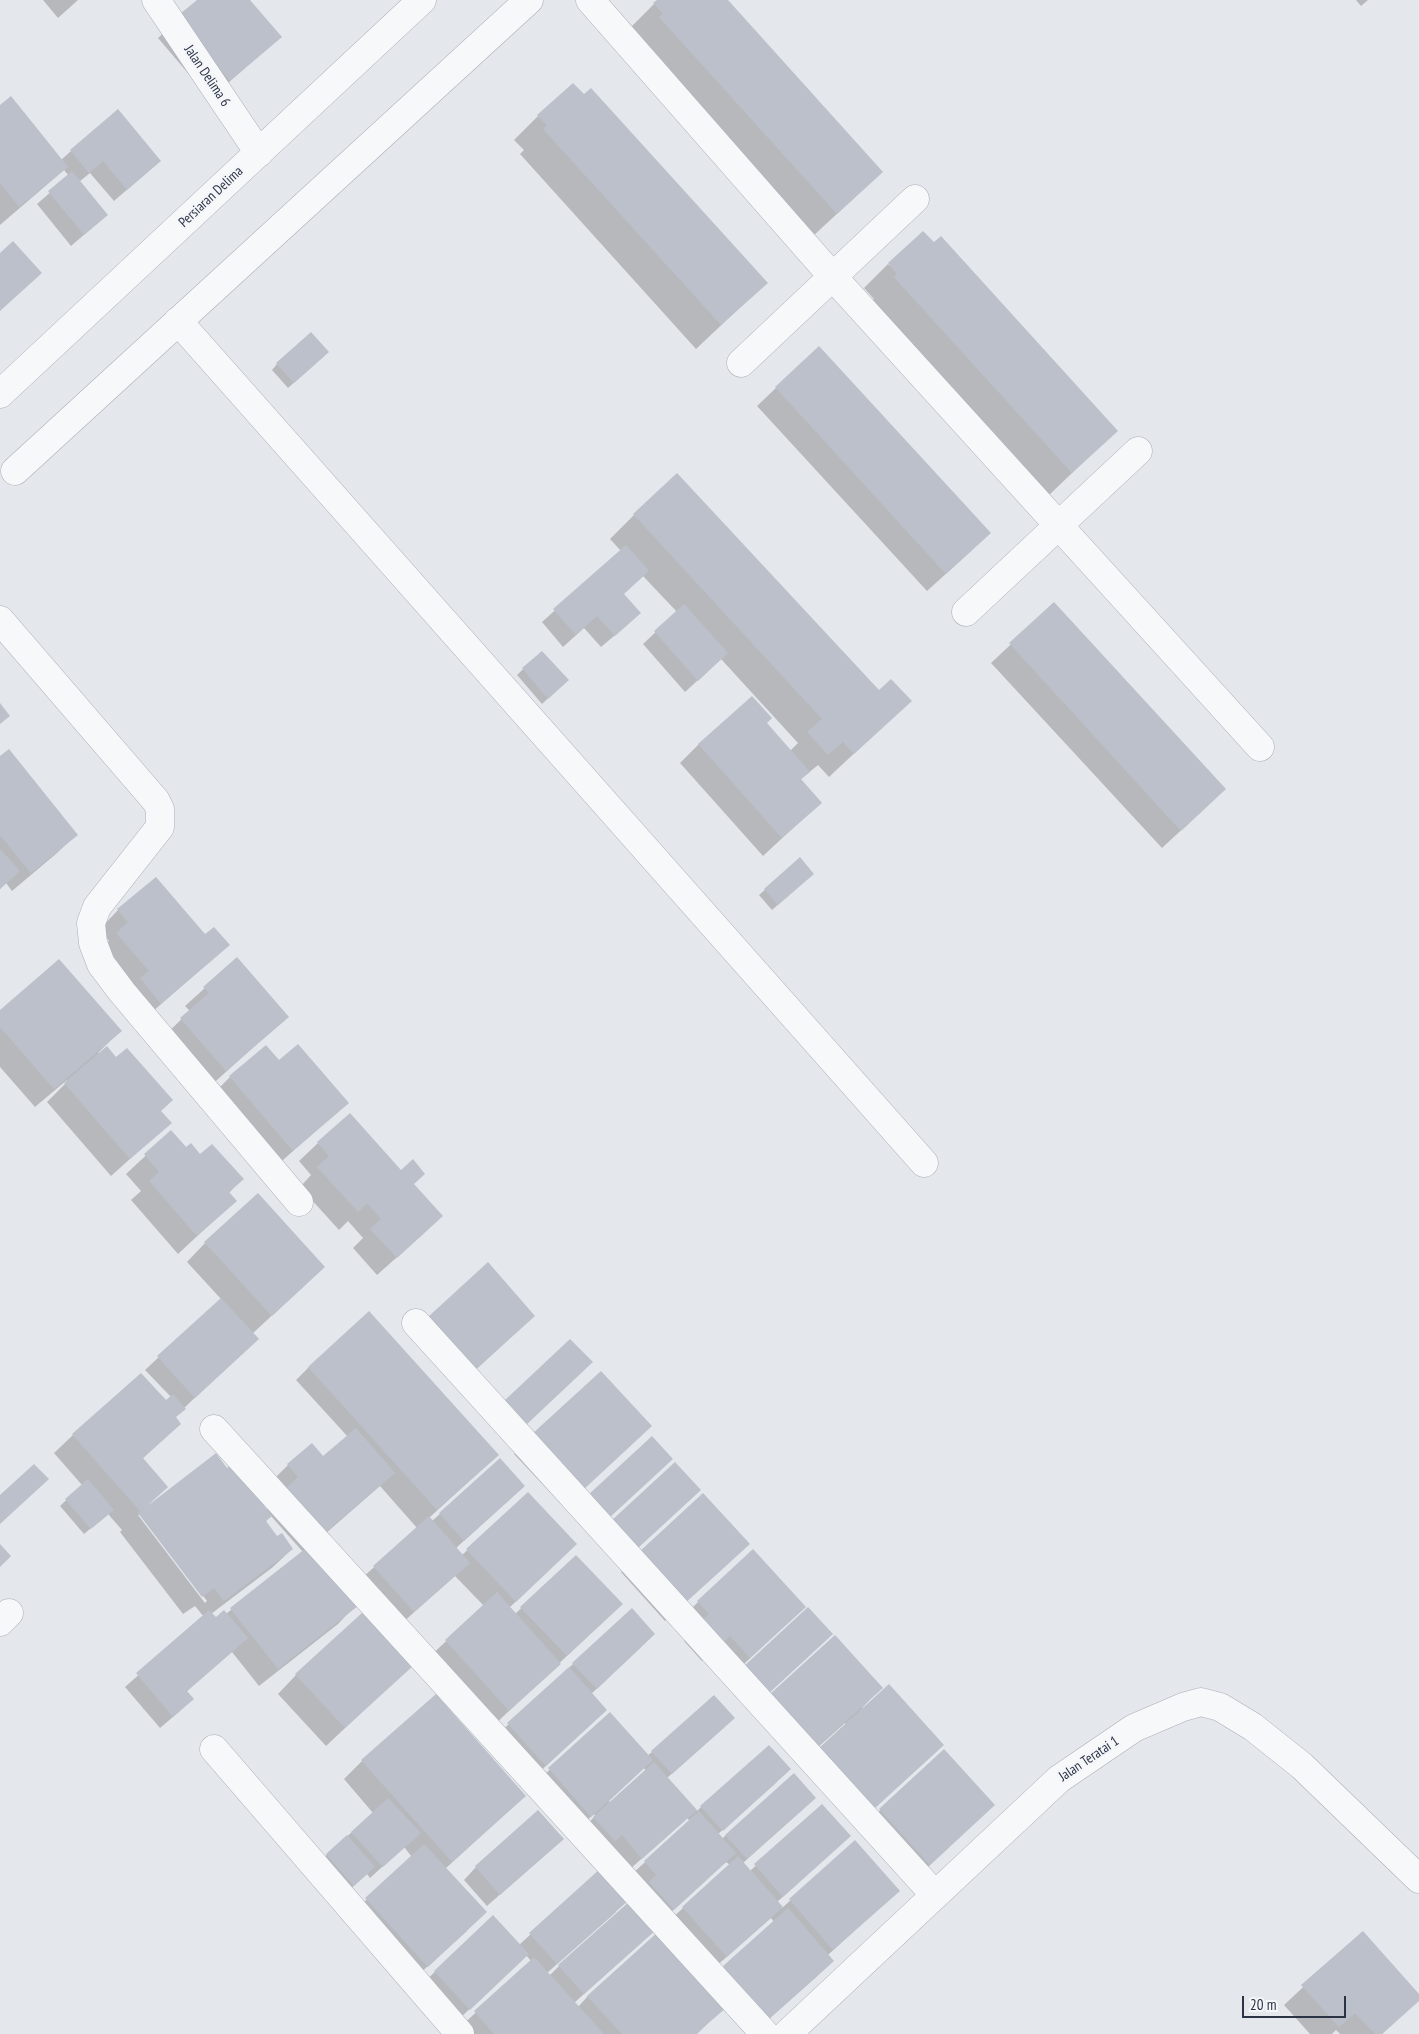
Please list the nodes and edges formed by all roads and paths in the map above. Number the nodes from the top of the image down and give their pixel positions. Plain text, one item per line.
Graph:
1 (156, 0) edge
2 (422, 0) edge
3 (530, 0) edge
4 (590, 0) edge
5 (259, 153) junction
6 (915, 199) dead end
7 (833, 277) junction
8 (178, 321) junction
9 (740, 363) dead end
10 (0, 394) edge
11 (1138, 451) dead end
12 (15, 471) dead end
13 (1058, 526) junction
14 (966, 612) dead end
15 (0, 620) edge
16 (1260, 747) dead end
17 (924, 1163) dead end
18 (299, 1202) dead end
19 (416, 1323) dead end
20 (214, 1430) dead end
21 (214, 1749) dead end
22 (1419, 1879) edge
23 (935, 1895) junction
24 (460, 2034) edge
25 (766, 2034) edge
26 (787, 2034) edge

1 - 5 street, Jalan Delima 6
2 - 5 street, Persiaran Delima
3 - 8 street
4 - 7 street
5 - 10 street, Persiaran Delima
6 - 7 street
7 - 9 street
7 - 13 street
8 - 12 street
8 - 17 street
11 - 13 street
13 - 14 street
13 - 16 street
15 - 18 street
19 - 23 street
20 - 25 street
21 - 24 street
22 - 23 street, Jalan Teratai 1
23 - 26 street, Jalan Teratai 1

